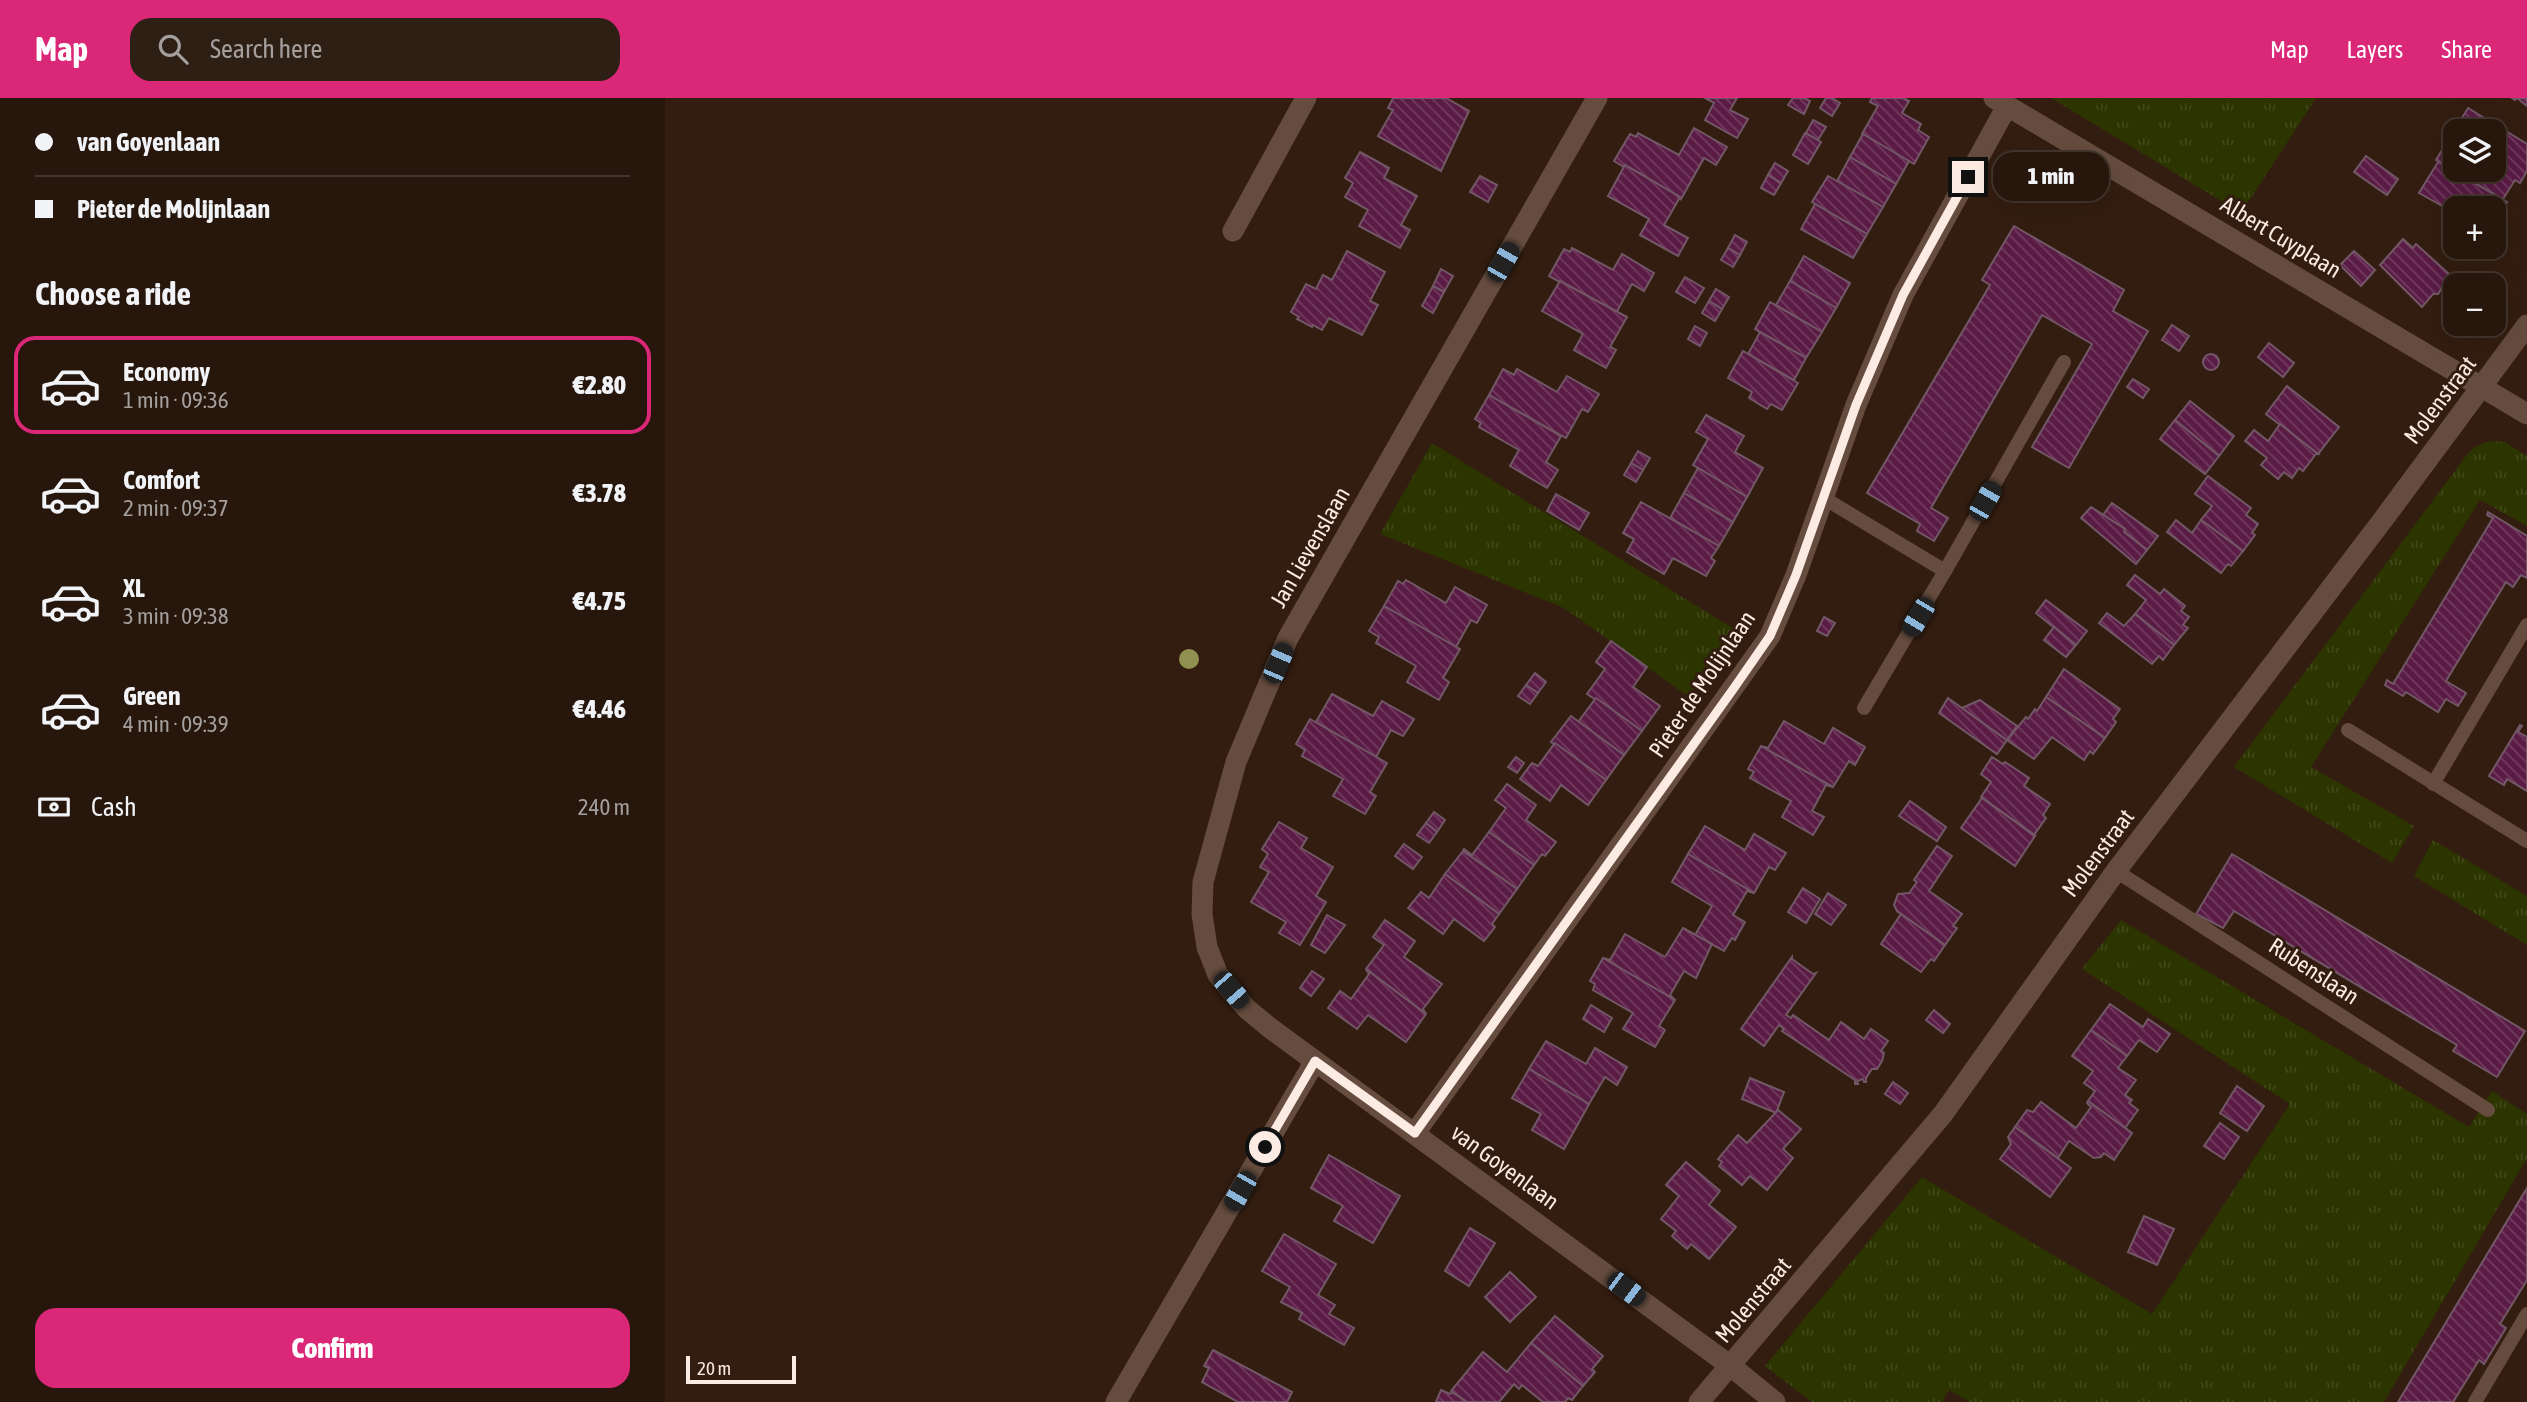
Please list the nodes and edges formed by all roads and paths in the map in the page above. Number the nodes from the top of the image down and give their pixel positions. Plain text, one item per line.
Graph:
1 (1306, 98) edge
2 (1597, 98) edge
3 (2005, 101) edge
4 (1233, 230) dead end
5 (2527, 325) edge
6 (2064, 362) dead end
7 (2483, 387) junction
8 (2527, 414) edge
9 (1822, 497) junction
10 (1945, 571) junction
11 (2527, 625) edge
12 (1864, 708) dead end
13 (2348, 730) dead end
14 (2434, 784) junction
15 (2527, 841) edge
16 (2116, 871) junction
17 (1315, 1061) junction
18 (2487, 1110) dead end
19 (1415, 1133) junction
20 (2527, 1314) edge
21 (1731, 1367) junction
22 (1117, 1402) edge
23 (1699, 1402) edge
24 (1775, 1402) edge
25 (2476, 1402) edge

1 - 4 street
2 - 17 street, Jan Lievenslaan
3 - 7 street, Albert Cuyplaan
3 - 9 street, Pieter de Molijnlaan
5 - 7 street, Molenstraat
6 - 10 lane
7 - 8 street, Albert Cuyplaan
7 - 16 street, Molenstraat
9 - 10 lane
9 - 19 street, Pieter de Molijnlaan
10 - 12 lane
11 - 14 lane
13 - 14 lane
14 - 15 lane
16 - 18 lane, Rubenslaan
16 - 21 street, Molenstraat
17 - 19 street, van Goyenlaan
17 - 22 street
19 - 21 street, van Goyenlaan
20 - 25 lane
21 - 23 street, Molenstraat
21 - 24 street, van Goyenlaan

